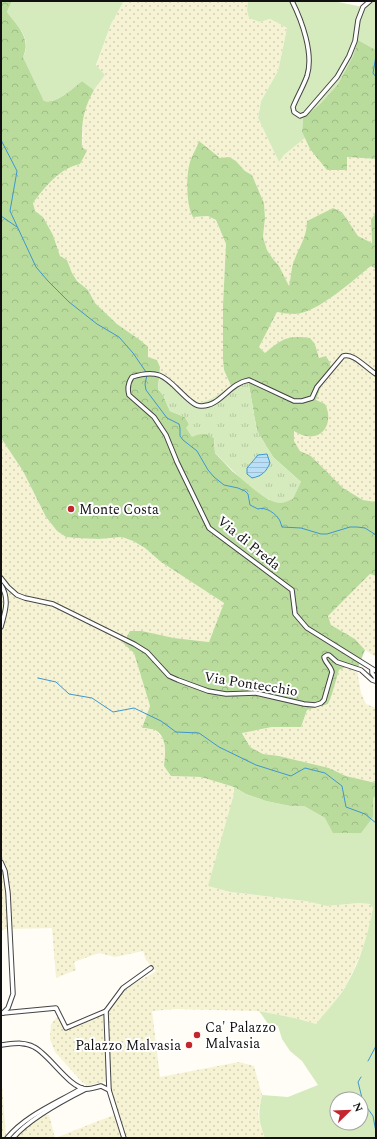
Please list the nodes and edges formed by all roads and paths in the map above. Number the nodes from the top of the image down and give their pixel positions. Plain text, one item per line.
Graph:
1 (292, 1) edge
2 (370, 1) edge
3 (376, 374) edge
4 (1, 578) edge
5 (1, 585) edge
6 (1, 627) edge
7 (374, 670) edge
8 (376, 678) edge
9 (1, 862) edge
10 (151, 968) dead end
11 (106, 1011) junction
12 (2, 1014) edge
13 (1, 1045) edge
14 (82, 1088) junction
15 (87, 1089) junction
16 (109, 1090) junction
17 (7, 1138) edge
18 (13, 1138) edge
19 (124, 1138) edge

1 - 2 street
3 - 7 street, Via di Preda
4 - 8 street, Via Pontecchio
5 - 6 street
7 - 8 street, Via Pontecchio
9 - 12 street
10 - 11 street
11 - 12 street
11 - 16 street
13 - 14 street
14 - 15 street
14 - 17 street
15 - 16 street
15 - 18 street
16 - 19 street

